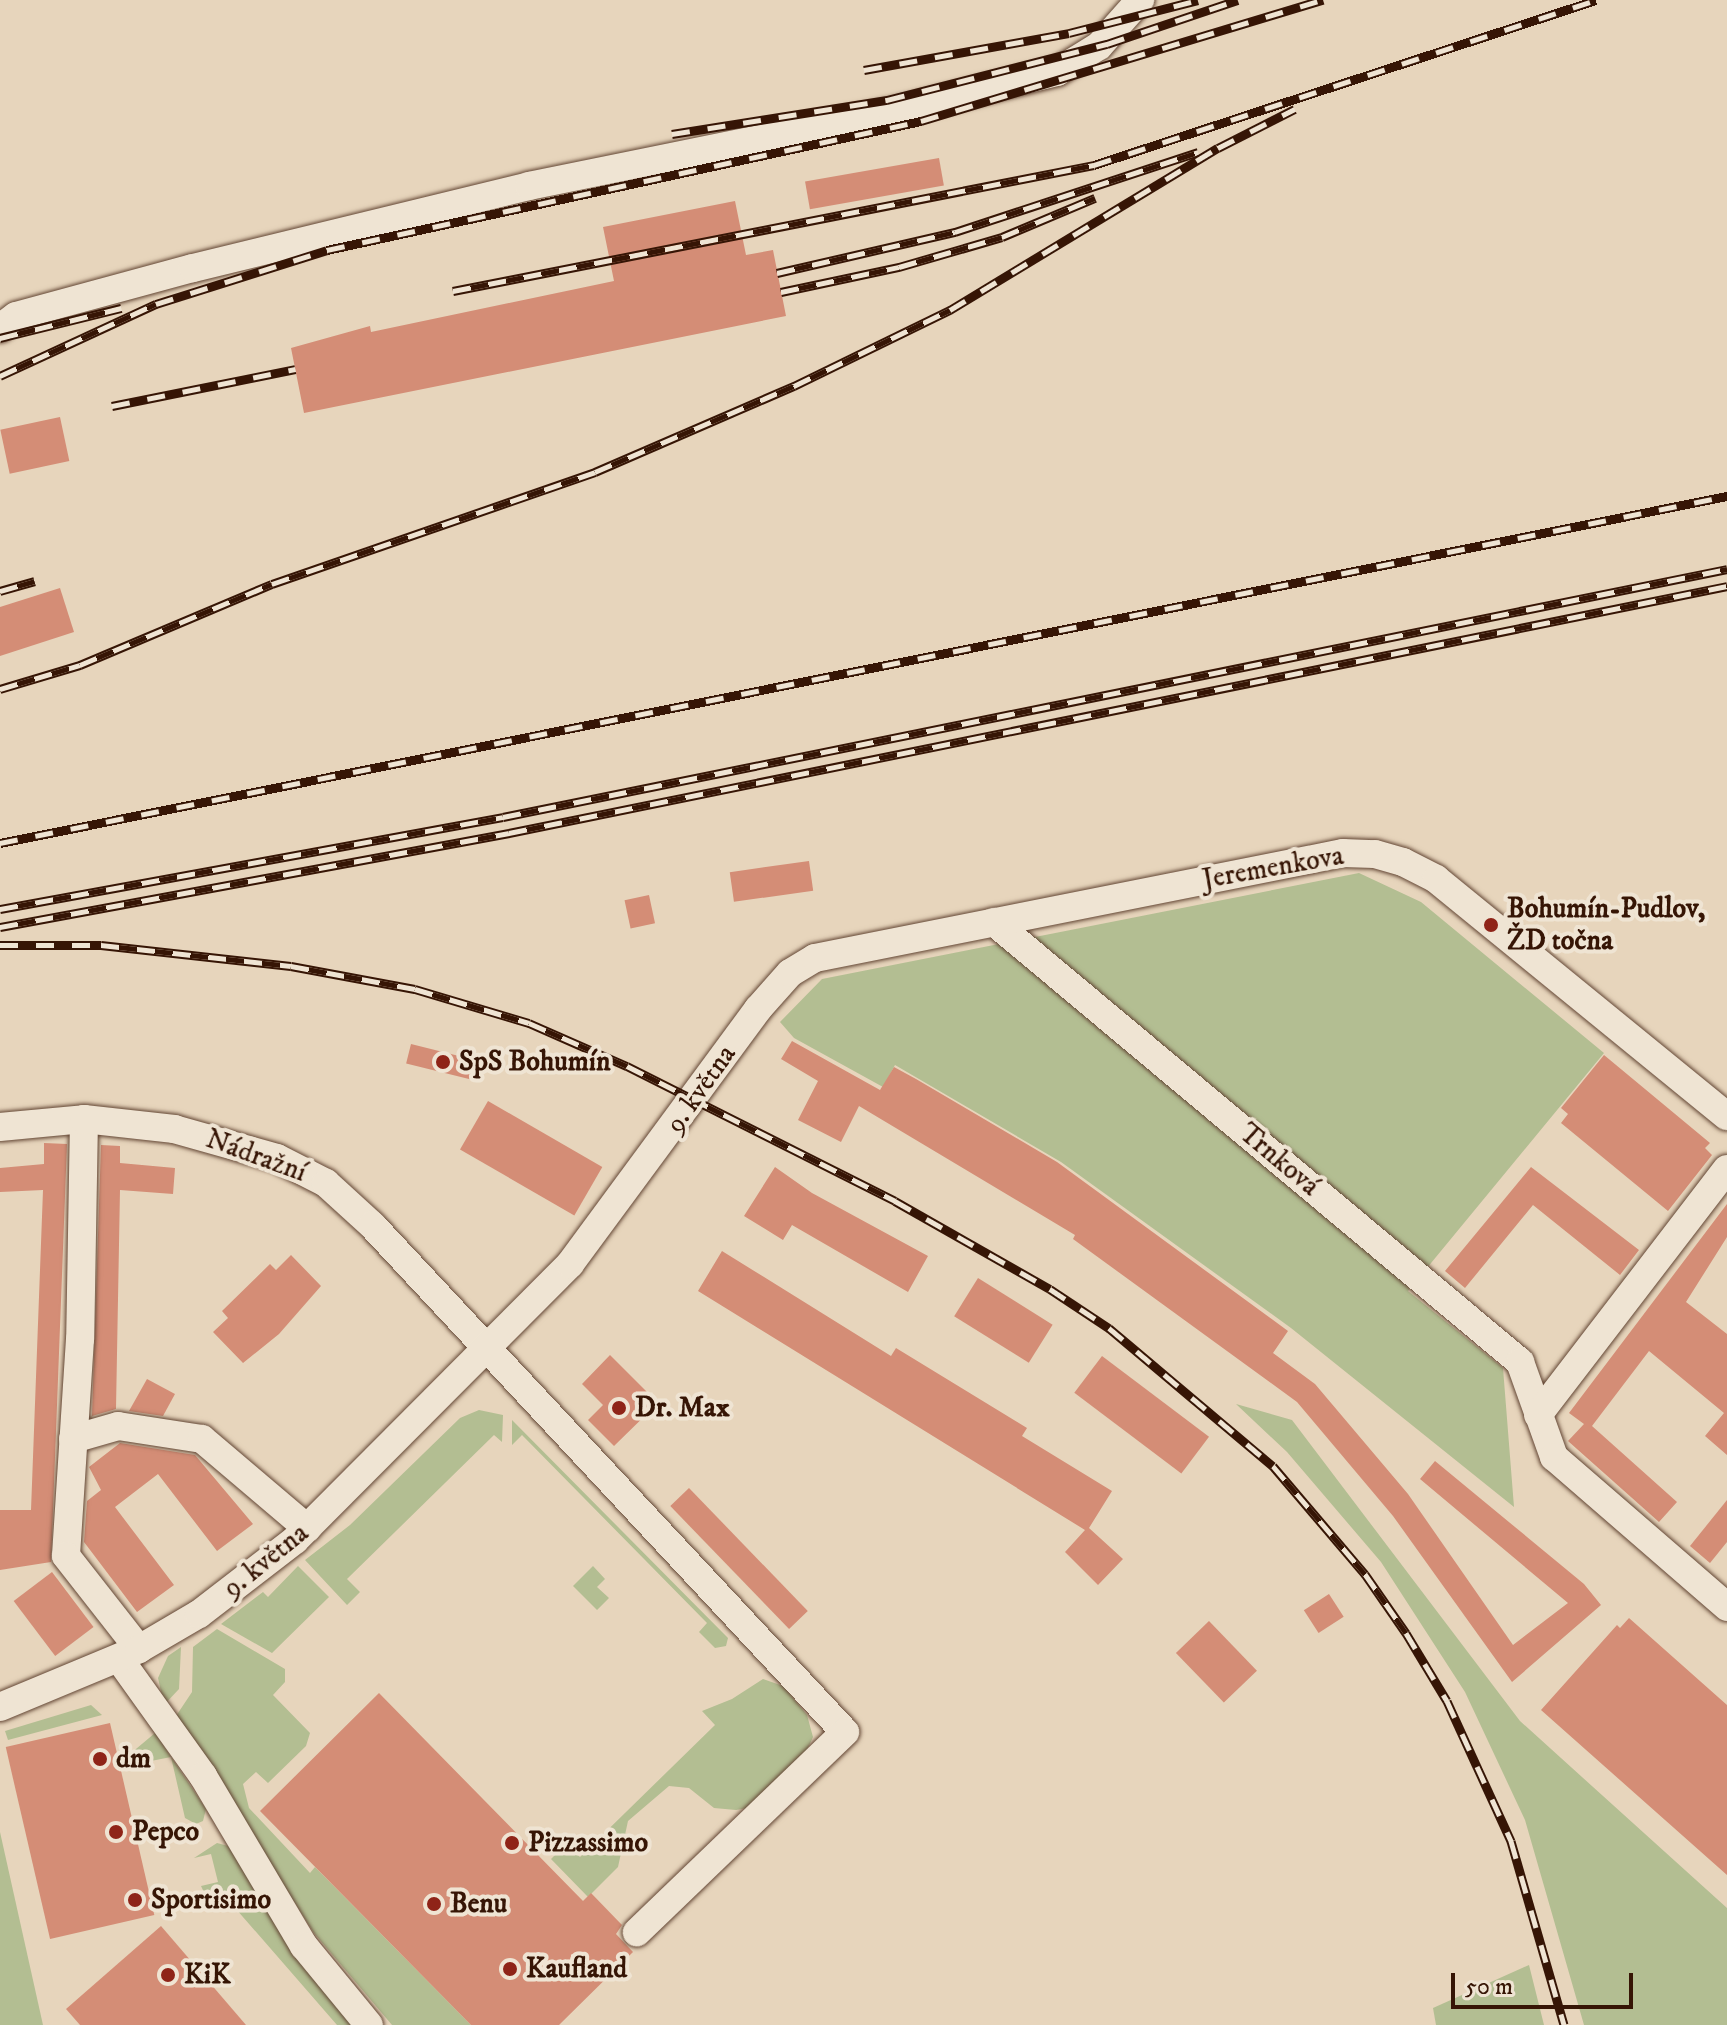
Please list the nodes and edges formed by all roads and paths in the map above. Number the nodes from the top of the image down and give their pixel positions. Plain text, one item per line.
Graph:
1 (1140, 0) edge
2 (0, 328) edge
3 (994, 922) junction
4 (758, 1009) joint
5 (1727, 1116) edge
6 (84, 1119) junction
7 (0, 1127) edge
8 (1727, 1169) edge
9 (488, 1351) junction
10 (1538, 1415) junction
11 (73, 1439) junction
12 (307, 1528) junction
13 (1722, 1590) edge
14 (129, 1654) junction
15 (0, 1707) edge
16 (637, 1932) dead end
17 (369, 2025) edge

1 - 2 street
3 - 4 street, Jeremenkova
3 - 5 street, Jeremenkova
3 - 10 street, Trnková
4 - 9 street, 9. května
6 - 7 street, Nádražní
6 - 9 street, Nádražní
6 - 11 street
8 - 10 street
9 - 12 street, 9. května
9 - 16 street
10 - 13 street, Trnková
11 - 12 street
11 - 14 street
12 - 14 street, 9. května
14 - 15 street, 9. května
14 - 17 street

